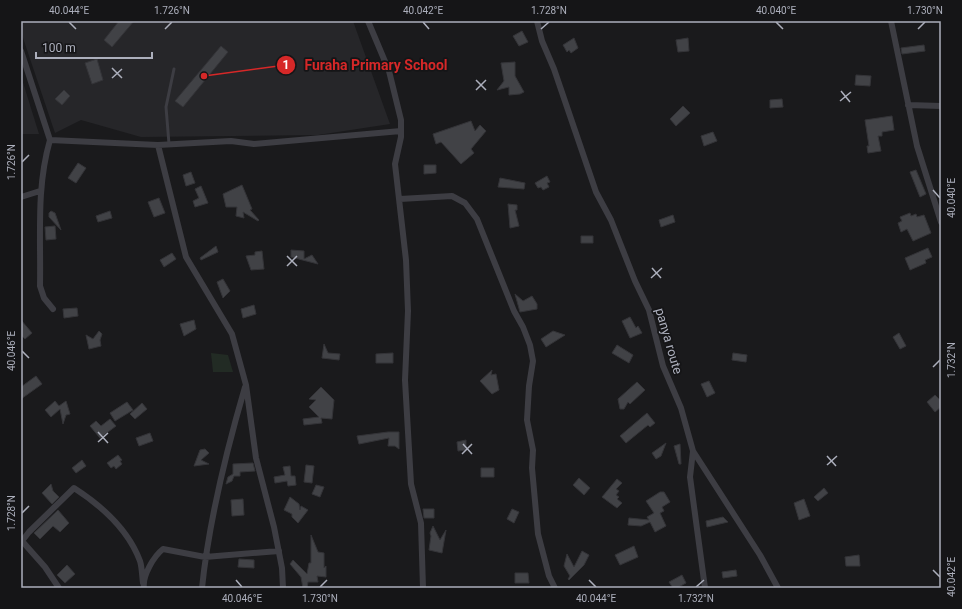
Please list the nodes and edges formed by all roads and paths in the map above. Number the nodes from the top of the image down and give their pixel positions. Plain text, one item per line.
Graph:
1 (368, 21) edge
2 (537, 21) edge
3 (891, 21) edge
4 (21, 50) edge
5 (174, 69) dead end
6 (908, 105) junction
7 (941, 106) edge
8 (401, 131) junction
9 (50, 140) junction
10 (169, 144) junction
11 (158, 145) junction
12 (40, 191) junction
13 (21, 198) edge
14 (400, 199) junction
15 (941, 222) edge
16 (53, 309) dead end
17 (246, 385) junction
18 (693, 451) junction
19 (21, 542) edge
20 (279, 551) junction
21 (206, 557) junction
22 (143, 585) edge
23 (58, 588) edge
24 (202, 588) edge
25 (283, 588) edge
26 (423, 588) edge
27 (555, 588) edge
28 (705, 588) edge
29 (778, 588) edge

1 - 8 street
2 - 18 street, panya route
3 - 6 street
4 - 9 street
5 - 10 lane
6 - 7 street
6 - 15 street
8 - 10 street
8 - 14 street
9 - 11 street
9 - 12 street
10 - 11 street
11 - 17 street
12 - 13 street
12 - 16 street
14 - 26 street
14 - 27 street
17 - 20 street
17 - 21 street
18 - 28 street
18 - 29 street, panya route
19 - 22 street
19 - 23 street
20 - 21 street
20 - 25 street
21 - 22 street
21 - 24 street

